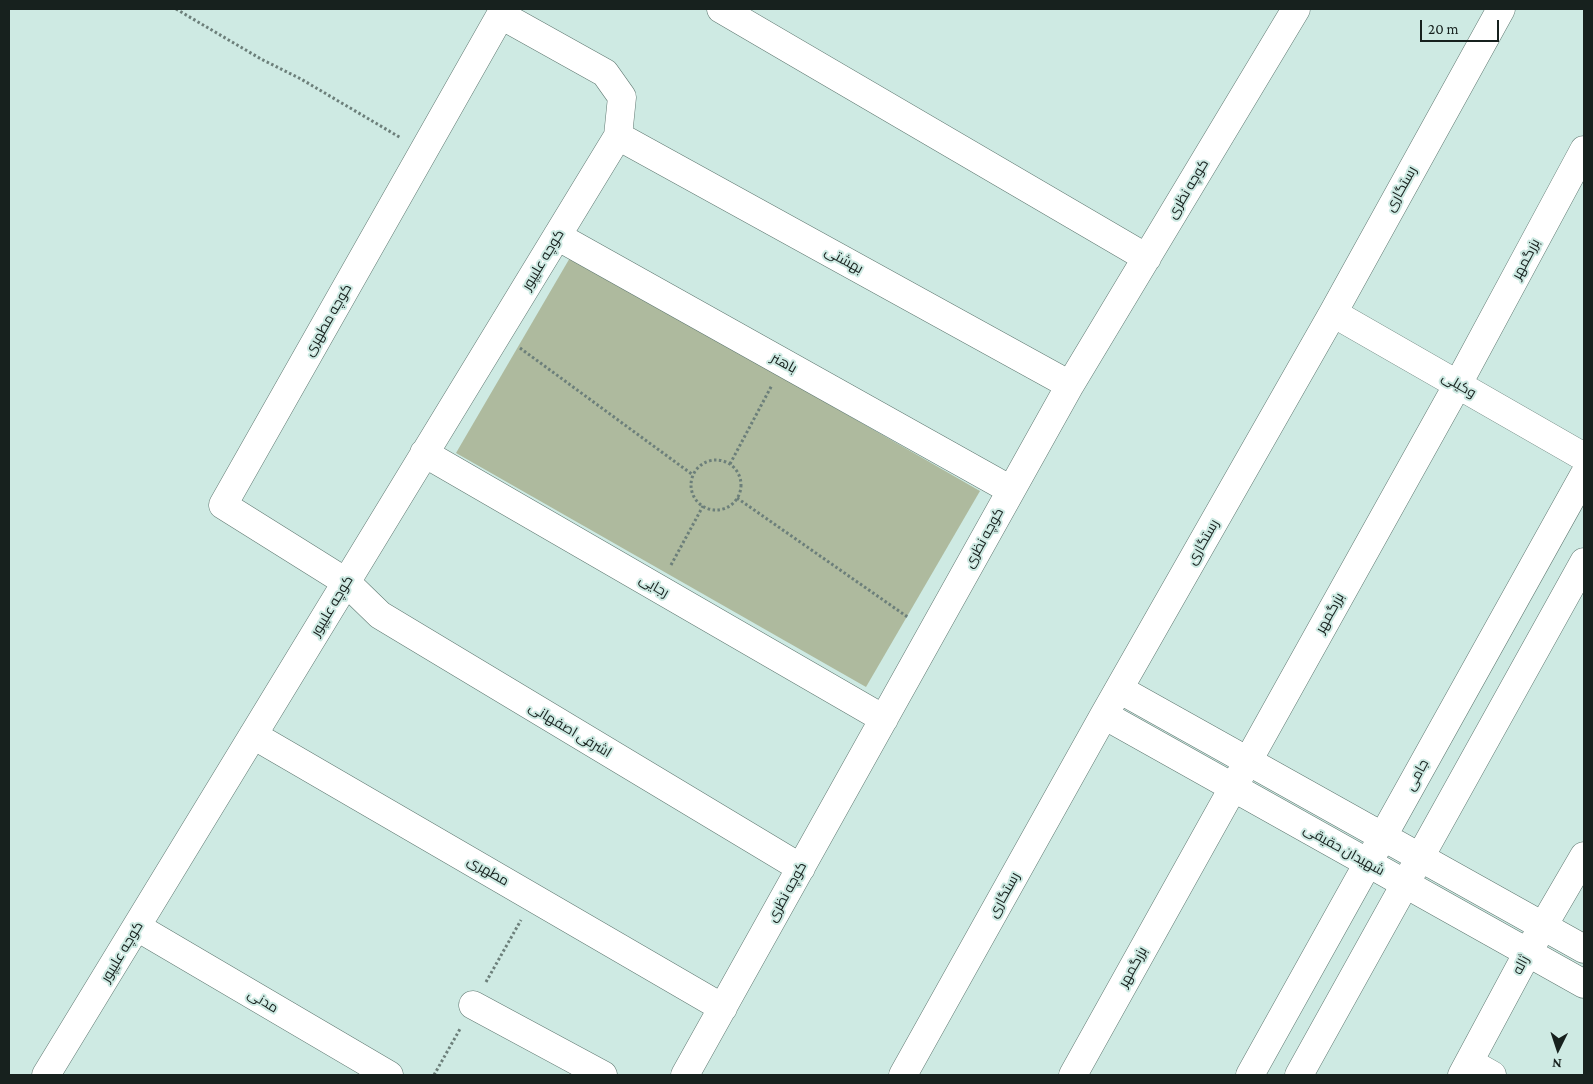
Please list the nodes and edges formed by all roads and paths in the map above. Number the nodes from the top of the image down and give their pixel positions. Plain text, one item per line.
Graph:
1 (176, 9) edge
2 (721, 9) edge
3 (1296, 9) edge
4 (1501, 9) edge
5 (502, 12) edge
6 (618, 136) junction
7 (1584, 150) edge
8 (424, 151) junction
9 (557, 236) junction
10 (1147, 258) junction
11 (1333, 313) junction
12 (499, 332) junction
13 (784, 363) junction
14 (1458, 384) junction
15 (1070, 385) junction
16 (424, 453) junction
17 (1584, 456) edge
18 (730, 464) junction
19 (693, 475) junction
20 (1584, 476) edge
21 (1011, 490) junction
22 (737, 498) junction
23 (703, 506) junction
24 (1584, 562) edge
25 (346, 582) junction
26 (658, 588) junction
27 (931, 634) junction
28 (1119, 689) junction
29 (1104, 715) junction
30 (884, 719) junction
31 (253, 736) junction
32 (1248, 760) junction
33 (1233, 787) junction
34 (1383, 836) junction
35 (1584, 856) edge
36 (1420, 857) junction
37 (1368, 863) junction
38 (801, 868) junction
39 (1405, 884) junction
40 (137, 927) junction
41 (1543, 927) junction
42 (1584, 949) edge
43 (1528, 952) junction
44 (1584, 984) edge
45 (473, 1005) dead end
46 (723, 1008) junction
47 (1466, 1068) edge
48 (55, 1072) edge
49 (389, 1075) edge
50 (603, 1075) edge
51 (686, 1075) edge
52 (903, 1075) edge
53 (1073, 1075) edge
54 (1250, 1075) edge
55 (1299, 1075) edge
56 (1492, 1075) edge

1 - 8 path
2 - 10 street
3 - 10 street, کوچه نظری
4 - 11 street, رستگاری
5 - 6 street
5 - 8 street, کوچه مطهری
6 - 9 street, کوچه علیپور
6 - 15 street, بهشتی
7 - 14 street, بزرگمهر
8 - 25 street, کوچه مطهری
9 - 12 street, کوچه علیپور
9 - 13 street, باهنر
10 - 15 street, کوچه نظری
11 - 14 street, وکیلی
11 - 28 street, رستگاری
12 - 16 street, کوچه علیپور
12 - 19 path
13 - 18 path
13 - 21 street, باهنر
14 - 17 street, وکیلی
14 - 32 street, بزرگمهر
15 - 21 street, کوچه نظری
16 - 25 street, کوچه علیپور
16 - 26 street, رجایی
18 - 19 path
18 - 22 path
19 - 23 path
20 - 34 street, جامی
21 - 27 street, کوچه نظری
22 - 23 path
22 - 27 path
23 - 26 path
24 - 36 street
25 - 31 street, کوچه علیپور
25 - 38 street, اشرفی اصفهانی
26 - 30 street, رجایی
27 - 30 street, کوچه نظری
28 - 29 street, رستگاری
28 - 32 street
29 - 33 street, شهیدان حقیقی
29 - 52 street, رستگاری
30 - 38 street, کوچه نظری
31 - 40 street, کوچه علیپور
31 - 46 street, مطهری
32 - 33 street, بزرگمهر
32 - 34 street
33 - 37 street, شهیدان حقیقی
33 - 53 street, بزرگمهر
34 - 36 street
34 - 37 street, جامی
35 - 41 street, ژاله
36 - 39 street
36 - 41 street
37 - 39 street, شهیدان حقیقی
37 - 54 street, جامی
38 - 46 street, کوچه نظری
39 - 43 street, شهیدان حقیقی
39 - 55 street
40 - 48 street, کوچه علیپور
40 - 49 street, مدنی
41 - 42 street
41 - 43 street, ژاله
43 - 44 street, شهیدان حقیقی
43 - 47 street, ژاله
45 - 50 street
46 - 51 street, کوچه نظری
47 - 56 street

